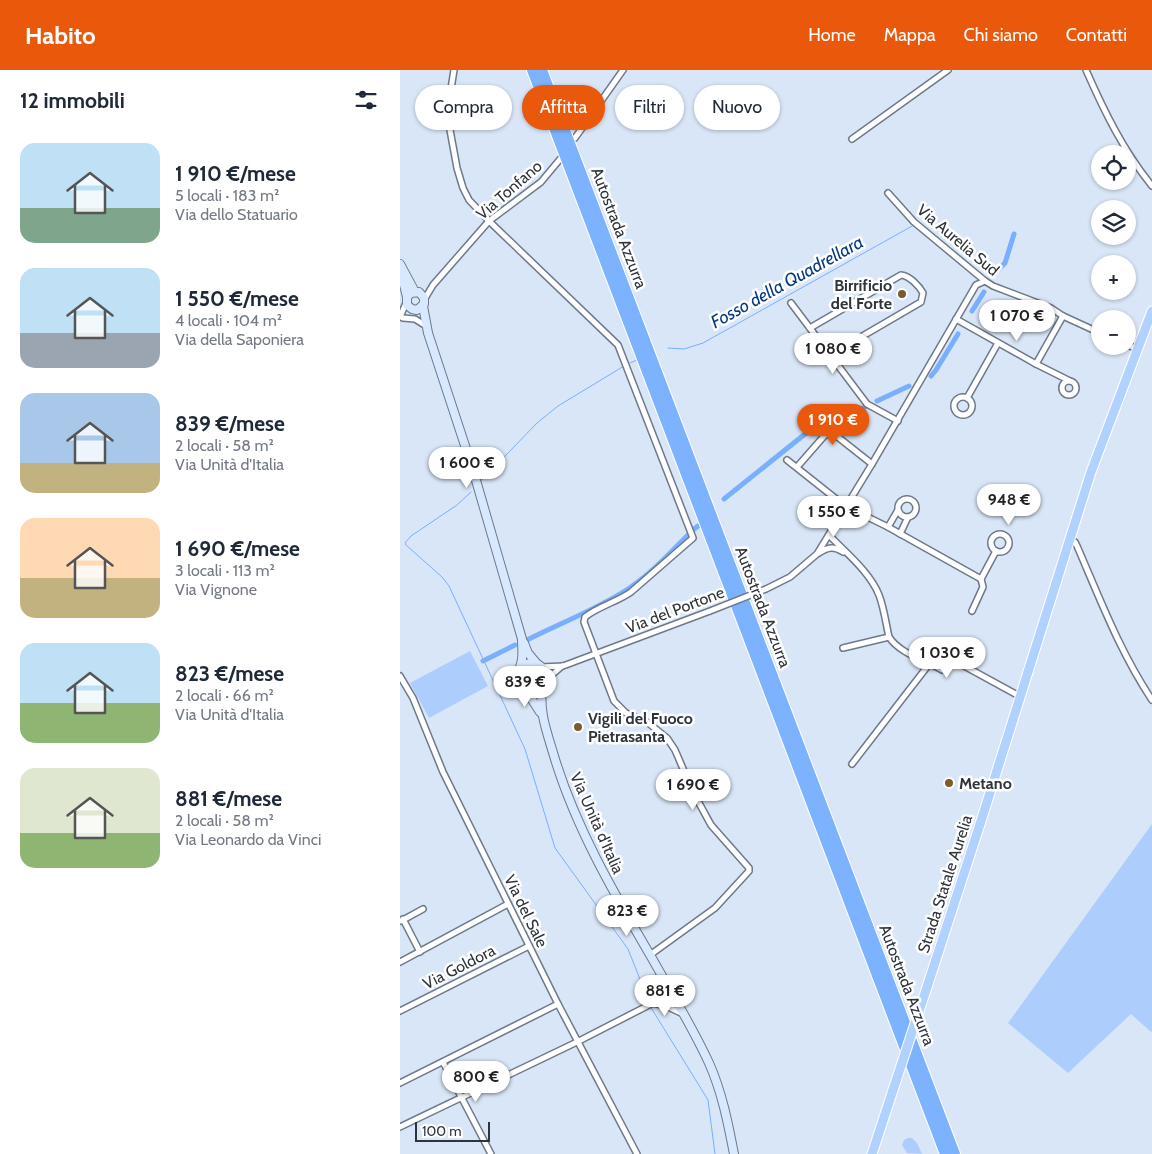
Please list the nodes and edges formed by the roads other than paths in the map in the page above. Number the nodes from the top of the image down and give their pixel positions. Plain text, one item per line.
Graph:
1 (454, 70) edge
2 (532, 70) edge
3 (542, 70) edge
4 (623, 70) edge
5 (948, 70) edge
6 (1086, 70) edge
7 (575, 138) dead end
8 (852, 139) dead end
9 (561, 158) dead end
10 (1152, 186) edge
11 (888, 193) dead end
12 (490, 221) junction
13 (400, 264) edge
14 (400, 269) edge
15 (985, 281) junction
16 (434, 285) junction
17 (417, 292) junction
18 (424, 303) junction
19 (791, 303) dead end
20 (410, 305) junction
21 (1152, 311) edge
22 (1063, 316) junction
23 (401, 319) edge
24 (956, 319) junction
25 (423, 324) junction
26 (810, 328) junction
27 (1091, 329) edge
28 (428, 333) junction
29 (998, 343) junction
30 (1137, 349) joint
31 (830, 355) junction
32 (1036, 364) junction
33 (1070, 381) dead end
34 (967, 398) dead end
35 (898, 420) junction
36 (787, 460) dead end
37 (872, 464) junction
38 (797, 467) junction
39 (846, 506) junction
40 (898, 510) junction
41 (908, 517) junction
42 (888, 527) junction
43 (900, 534) junction
44 (830, 535) junction
45 (1069, 540) junction
46 (996, 551) dead end
47 (817, 554) junction
48 (850, 556) junction
49 (981, 579) junction
50 (972, 611) dead end
51 (889, 637) junction
52 (522, 639) junction
53 (843, 648) dead end
54 (596, 653) junction
55 (930, 663) junction
56 (540, 666) junction
57 (563, 666) junction
58 (520, 668) junction
59 (400, 676) edge
60 (543, 684) junction
61 (526, 690) junction
62 (1020, 696) junction
63 (1152, 700) edge
64 (541, 713) junction
65 (852, 764) dead end
66 (508, 904) junction
67 (423, 909) dead end
68 (402, 920) edge
69 (529, 946) junction
70 (420, 952) junction
71 (650, 955) junction
72 (400, 962) edge
73 (660, 973) junction
74 (672, 993) junction
75 (653, 1003) junction
76 (558, 1004) junction
77 (400, 1011) edge
78 (683, 1014) junction
79 (577, 1042) junction
80 (443, 1062) junction
81 (400, 1083) edge
82 (462, 1097) junction
83 (400, 1127) edge
84 (491, 1154) edge
85 (637, 1154) edge
86 (734, 1154) edge
87 (872, 1154) edge
88 (945, 1154) edge
89 (955, 1154) edge

1 - 12 street
2 - 88 highway, Autostrada Azzurra
3 - 89 highway, Autostrada Azzurra
4 - 7 street
5 - 8 street
6 - 10 street
9 - 12 street, Via Tonfano
11 - 15 street, Via Aurelia Sud
12 - 16 street, Via Tonfano
12 - 54 street
13 - 17 main road
14 - 20 main road
15 - 22 street, Via Aurelia Sud
15 - 24 street, Via del Portone
16 - 17 street
16 - 18 street, Via Tonfano
17 - 18 main road
17 - 20 main road
18 - 20 main road
18 - 28 main road
19 - 26 street
20 - 23 street
20 - 25 main road
21 - 30 main road, Strada Statale Aurelia
22 - 27 street, Via Aurelia Sud
22 - 32 street
23 - 25 street
24 - 29 street
24 - 35 street, Via del Portone
25 - 28 main road
26 - 31 street
26 - 31 street
28 - 52 main road
29 - 32 street
29 - 34 street
30 - 45 main road, Strada Statale Aurelia
31 - 35 street
32 - 33 street
35 - 37 street, Via del Portone
36 - 38 street
37 - 38 street
37 - 39 street, Via del Portone
38 - 39 street
39 - 42 street
39 - 44 street, Via del Portone
40 - 41 street
40 - 41 street
40 - 42 street
41 - 43 street
42 - 43 street
43 - 49 street
44 - 47 street, Via del Portone
44 - 48 street
45 - 62 main road, Strada Statale Aurelia
45 - 63 street
46 - 49 street
47 - 48 street
47 - 54 street, Via del Portone, bridge
48 - 51 street
49 - 50 street
51 - 53 street
51 - 55 street
52 - 56 main road
52 - 58 main road
54 - 57 street, Via del Portone
54 - 71 street
55 - 62 street
55 - 65 street
56 - 57 street, Via del Portone
56 - 58 main road
56 - 60 main road
57 - 60 street
58 - 61 main road
59 - 66 street, Via del Sale
60 - 61 main road
60 - 64 main road, Via Unità d'Italia
61 - 64 main road
62 - 87 main road, Strada Statale Aurelia, bridge
64 - 71 main road, Via Unità d'Italia
66 - 69 street, Via del Sale
66 - 70 street
67 - 68 street
68 - 70 street
69 - 76 street, Via del Sale
69 - 77 street, Via Goldora
70 - 72 street
71 - 73 main road, Via Unità d'Italia
73 - 74 main road, Via Unità d'Italia
73 - 75 street
74 - 75 street
74 - 78 main road, Via Unità d'Italia
75 - 78 street
75 - 79 street
76 - 79 street, Via del Sale
76 - 80 street
78 - 86 main road, Via Unità d'Italia
79 - 82 street
79 - 85 street, Via del Sale
80 - 81 street
80 - 82 street
82 - 83 street
82 - 84 street

